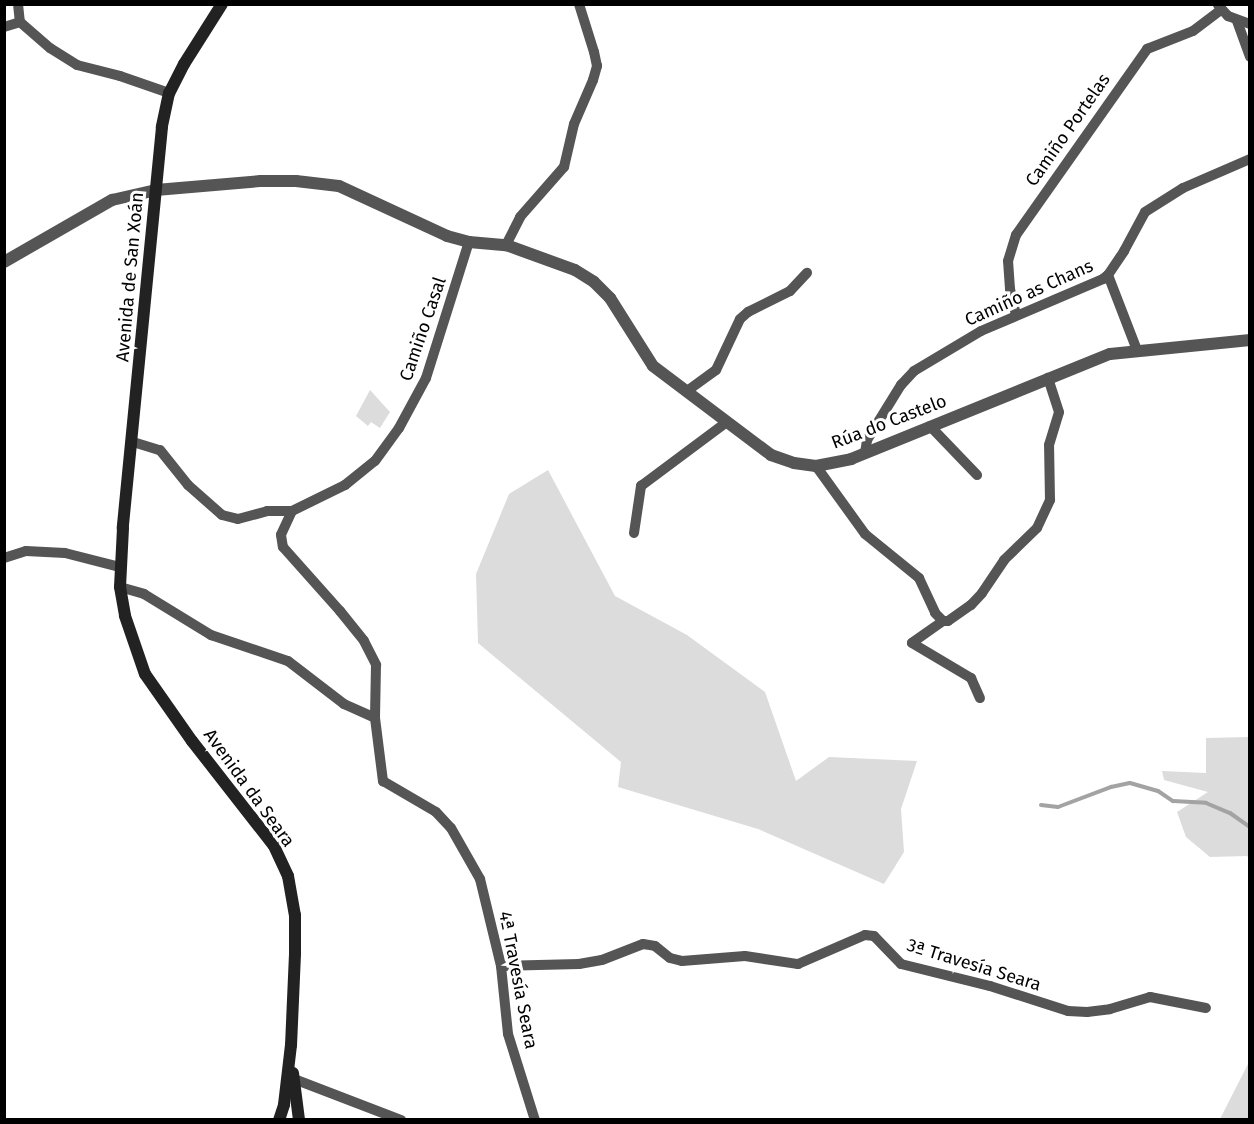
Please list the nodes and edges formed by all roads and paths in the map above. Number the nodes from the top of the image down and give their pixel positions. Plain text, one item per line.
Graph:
1 (18, 4) edge
2 (222, 4) edge
3 (579, 4) edge
4 (1220, 7) edge
5 (1237, 21) junction
6 (20, 22) junction
7 (1250, 24) edge
8 (4, 27) edge
9 (1250, 57) edge
10 (169, 93) junction
11 (1250, 159) edge
12 (156, 190) junction
13 (469, 242) junction
14 (506, 245) junction
15 (4, 262) edge
16 (807, 273) dead end
17 (1108, 275) junction
18 (1017, 315) junction
19 (1250, 340) edge
20 (1137, 350) junction
21 (1048, 378) junction
22 (687, 391) junction
23 (727, 422) junction
24 (930, 426) junction
25 (133, 442) junction
26 (865, 453) junction
27 (816, 466) junction
28 (977, 475) dead end
29 (292, 511) junction
30 (634, 533) dead end
31 (4, 558) edge
32 (120, 567) junction
33 (120, 587) junction
34 (943, 621) junction
35 (980, 698) dead end
36 (375, 718) junction
37 (501, 966) junction
38 (1206, 1008) dead end
39 (291, 1045) junction
40 (294, 1079) junction
41 (279, 1119) edge
42 (299, 1119) edge
43 (401, 1119) edge
44 (535, 1119) edge

1 - 6 street
2 - 10 main road, Avenida de San Xoán
3 - 14 street
4 - 5 street
4 - 18 street, Camiño Portelas
5 - 7 street
5 - 9 street
6 - 8 street
6 - 10 street
10 - 12 main road, Avenida de San Xoán
11 - 17 street, Camiño as Chans
12 - 13 street, Rúa do Castelo
12 - 15 street, Rúa do Castelo
12 - 25 main road, Avenida de San Xoán
13 - 14 street, Rúa do Castelo
13 - 29 street, Camiño Casal
14 - 22 street, Rúa do Castelo
16 - 22 street
17 - 18 street, Camiño as Chans
17 - 20 street
18 - 26 street, Camiño as Chans
19 - 20 street, Rúa do Castelo
20 - 21 street, Rúa do Castelo
21 - 24 street, Rúa do Castelo
21 - 34 street
22 - 23 street, Rúa do Castelo
23 - 27 street, Rúa do Castelo
23 - 30 street
24 - 26 street, Rúa do Castelo
24 - 28 street
25 - 29 street
25 - 32 main road, Avenida de San Xoán
26 - 27 street, Rúa do Castelo
27 - 34 street
29 - 36 street
31 - 32 street
32 - 33 main road, Avenida da Seara
33 - 36 street
33 - 39 main road, Avenida da Seara
34 - 35 street
36 - 37 street, 4ª Travesía Seara
37 - 38 street, 3ª Travesía Seara
37 - 44 street, 4ª Travesía Seara
39 - 40 main road, Avenida da Seara
39 - 41 main road, Avenida da Seara
40 - 42 main road, Avenida da Seara
40 - 43 street

